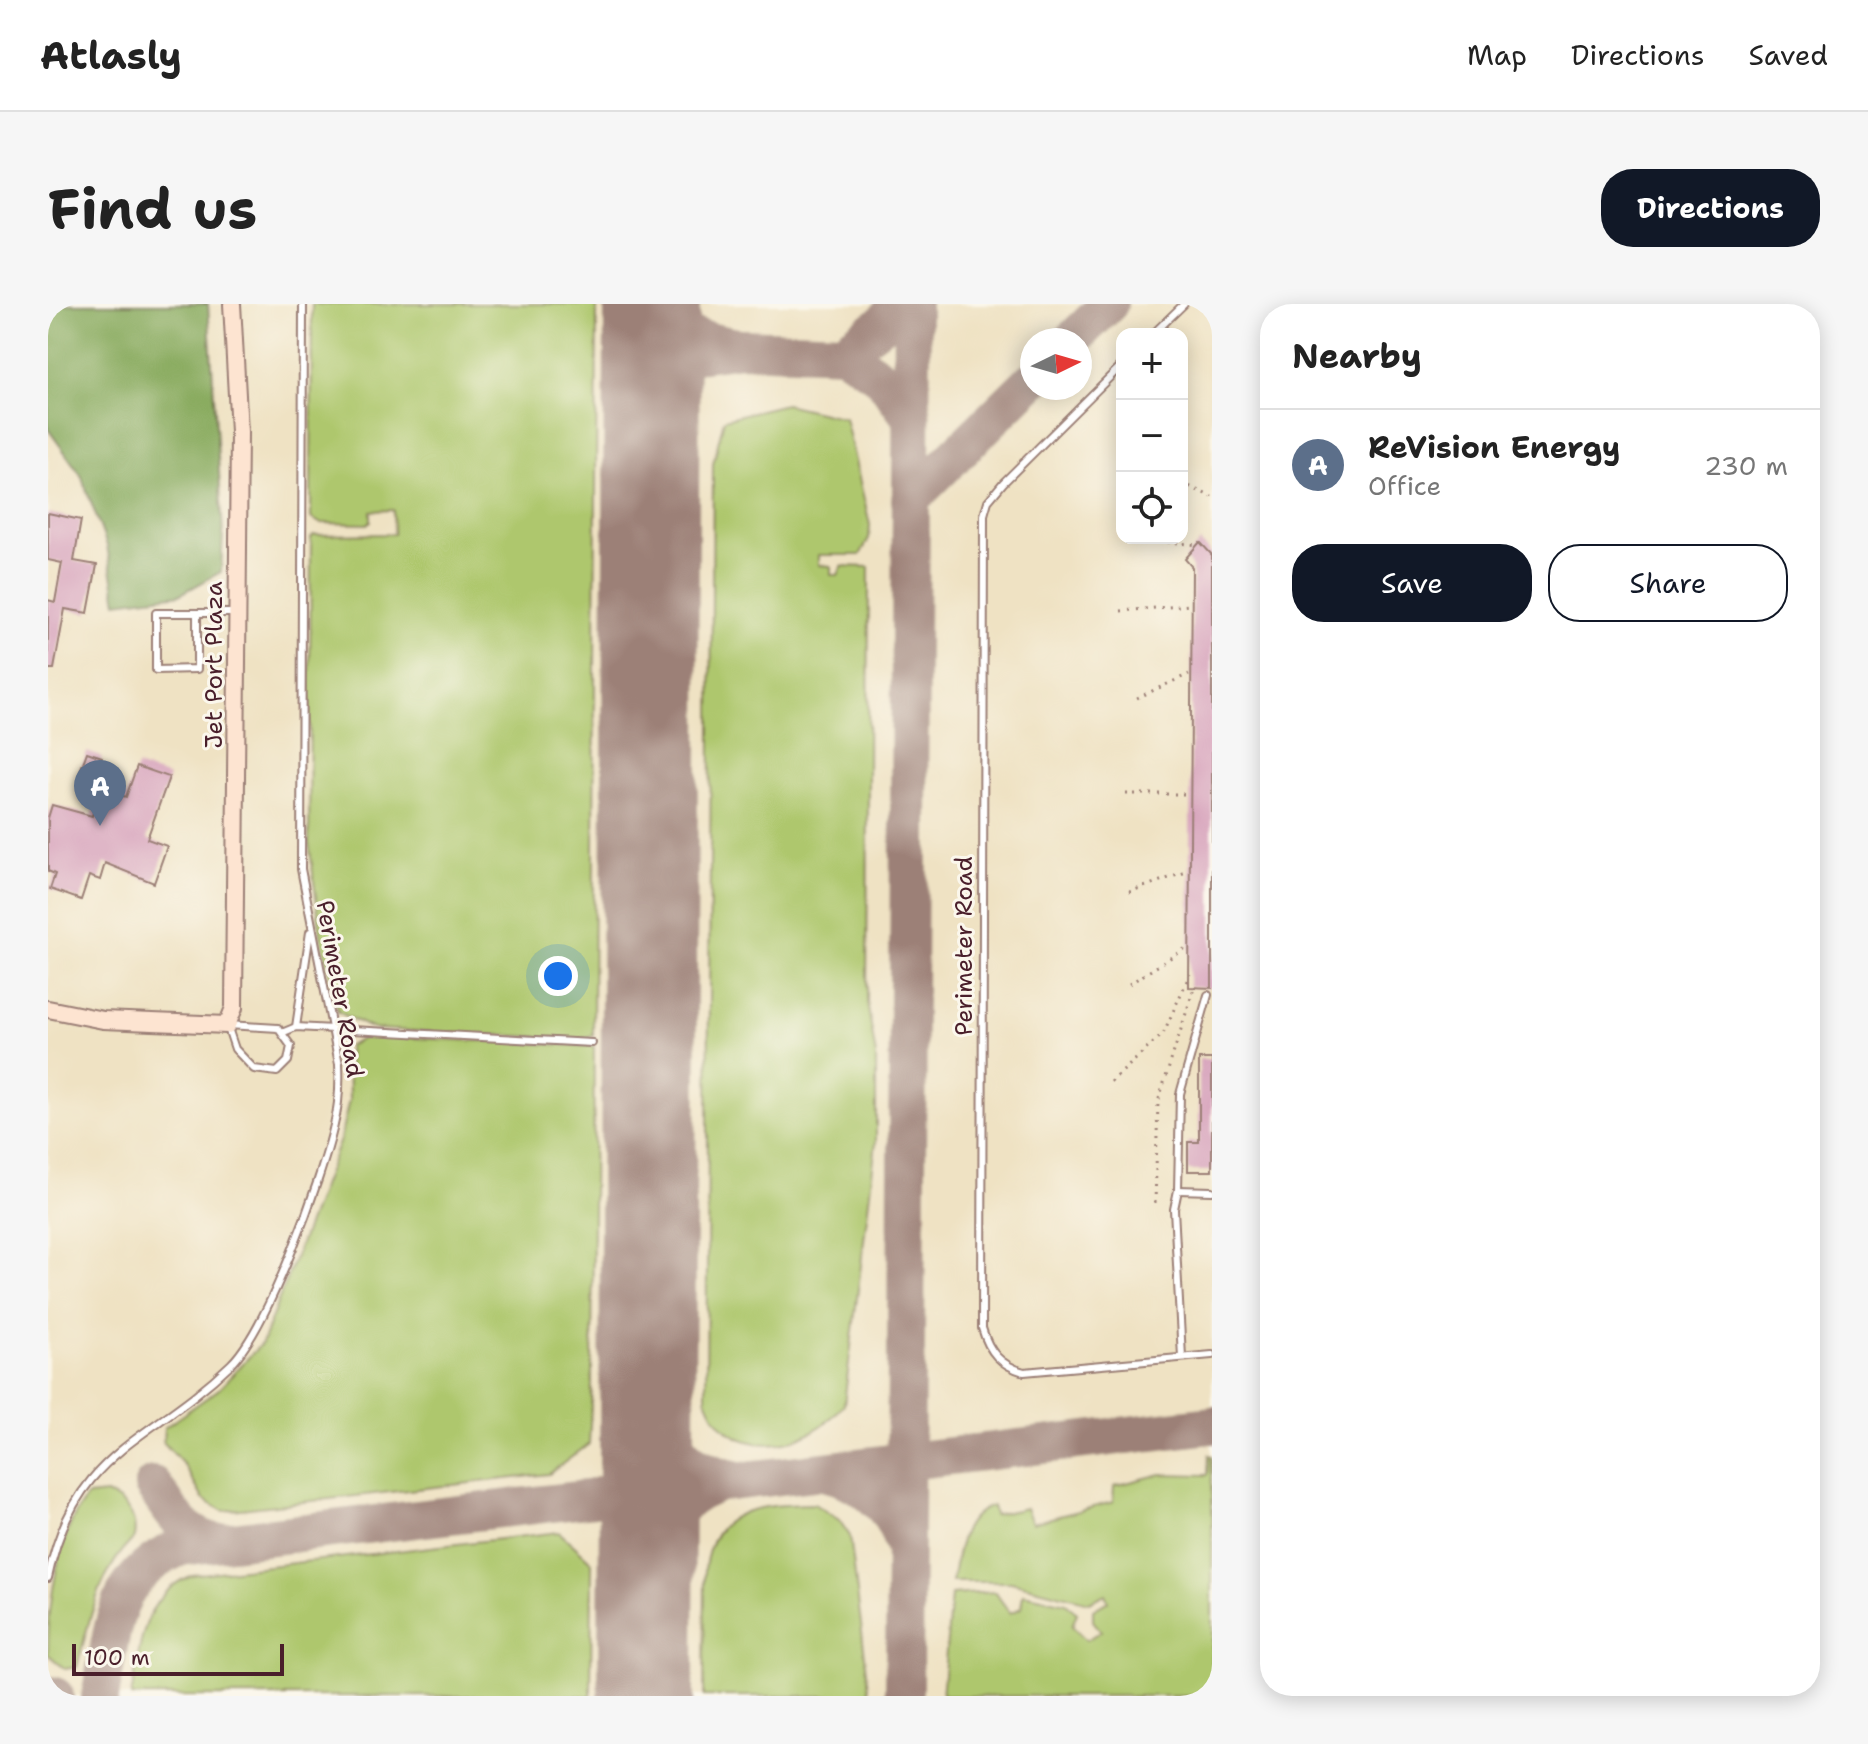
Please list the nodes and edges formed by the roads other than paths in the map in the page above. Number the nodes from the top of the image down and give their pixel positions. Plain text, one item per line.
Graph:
1 (232, 304) edge
2 (303, 304) edge
3 (1184, 304) edge
4 (1159, 328) edge
5 (1116, 371) edge
6 (197, 613) junction
7 (238, 613) junction
8 (310, 928) junction
9 (1208, 995) dead end
10 (48, 1009) edge
11 (227, 1025) junction
12 (296, 1027) junction
13 (333, 1031) junction
14 (284, 1032) junction
15 (592, 1043) dead end
16 (1178, 1190) junction
17 (1212, 1191) edge
18 (1212, 1355) edge
19 (1182, 1357) junction
20 (48, 1578) edge

1 - 7 street, Jet Port Plaza
2 - 8 lane, Perimeter Road
3 - 4 lane
5 - 19 lane, Perimeter Road
6 - 6 lane
6 - 7 lane
7 - 11 street, Jet Port Plaza
8 - 12 lane
8 - 13 lane, Perimeter Road
9 - 16 lane
10 - 11 street
11 - 14 lane
11 - 14 lane
12 - 13 lane
12 - 14 lane
13 - 15 lane
13 - 20 lane, Perimeter Road
16 - 17 lane
16 - 19 lane
18 - 19 lane, Perimeter Road

